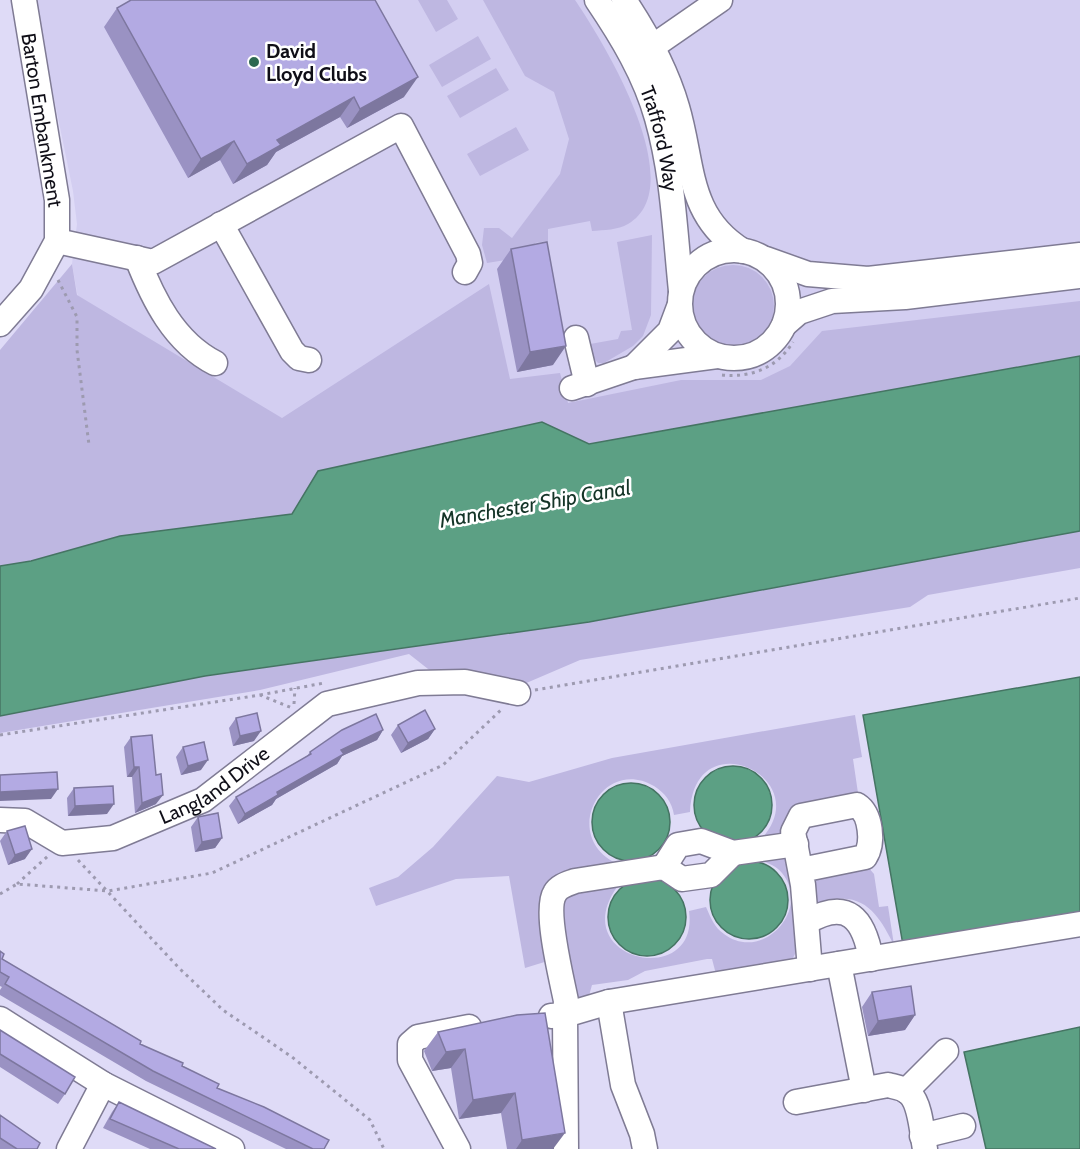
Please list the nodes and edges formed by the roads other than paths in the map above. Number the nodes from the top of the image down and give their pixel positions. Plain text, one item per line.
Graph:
1 (24, 0) edge
2 (597, 0) edge
3 (624, 0) edge
4 (720, 0) edge
5 (651, 47) junction
6 (221, 224) junction
7 (53, 250) junction
8 (751, 253) junction
9 (1080, 255) edge
10 (137, 258) junction
11 (465, 272) dead end
12 (1080, 276) edge
13 (680, 299) junction
14 (0, 324) edge
15 (789, 333) junction
16 (576, 338) dead end
17 (309, 360) dead end
18 (215, 363) dead end
19 (716, 365) junction
20 (634, 367) junction
21 (518, 693) road end
22 (0, 820) edge
23 (796, 844) junction
24 (734, 853) junction
25 (664, 867) junction
26 (801, 870) junction
27 (807, 922) junction
28 (1080, 924) edge
29 (871, 959) junction
30 (839, 964) junction
31 (810, 969) junction
32 (609, 1002) junction
33 (565, 1015) junction
34 (532, 1017) edge
35 (0, 1019) edge
36 (489, 1022) edge
37 (946, 1051) dead end
38 (103, 1084) junction
39 (864, 1090) junction
40 (906, 1091) junction
41 (796, 1102) dead end
42 (963, 1126) dead end
43 (923, 1142) edge
44 (463, 1147) edge
45 (69, 1149) edge
46 (232, 1149) edge
47 (566, 1149) edge
48 (645, 1149) edge

1 - 7 street, Barton Embankment
2 - 13 street, Trafford Way
3 - 5 street, Trafford Way
4 - 5 street
5 - 8 street, Trafford Way
6 - 10 street
6 - 11 street
6 - 17 street
7 - 10 street
7 - 14 street
8 - 9 street
8 - 13 street
8 - 15 street
10 - 18 street
12 - 15 street
13 - 19 street
13 - 20 street
15 - 19 street
16 - 20 street
19 - 20 street
21 - 22 street, Langland Drive
23 - 24 street
23 - 26 street
23 - 26 street
24 - 25 street
24 - 25 street
25 - 33 street
26 - 27 street
27 - 29 street
27 - 31 street
28 - 29 street
29 - 30 street
30 - 31 street
30 - 39 street
31 - 32 street
32 - 33 street
32 - 48 street
33 - 34 street
33 - 47 street
35 - 38 street
36 - 44 street
37 - 40 street
38 - 45 street
38 - 46 street
39 - 40 street
39 - 41 street
40 - 43 street
42 - 43 street

